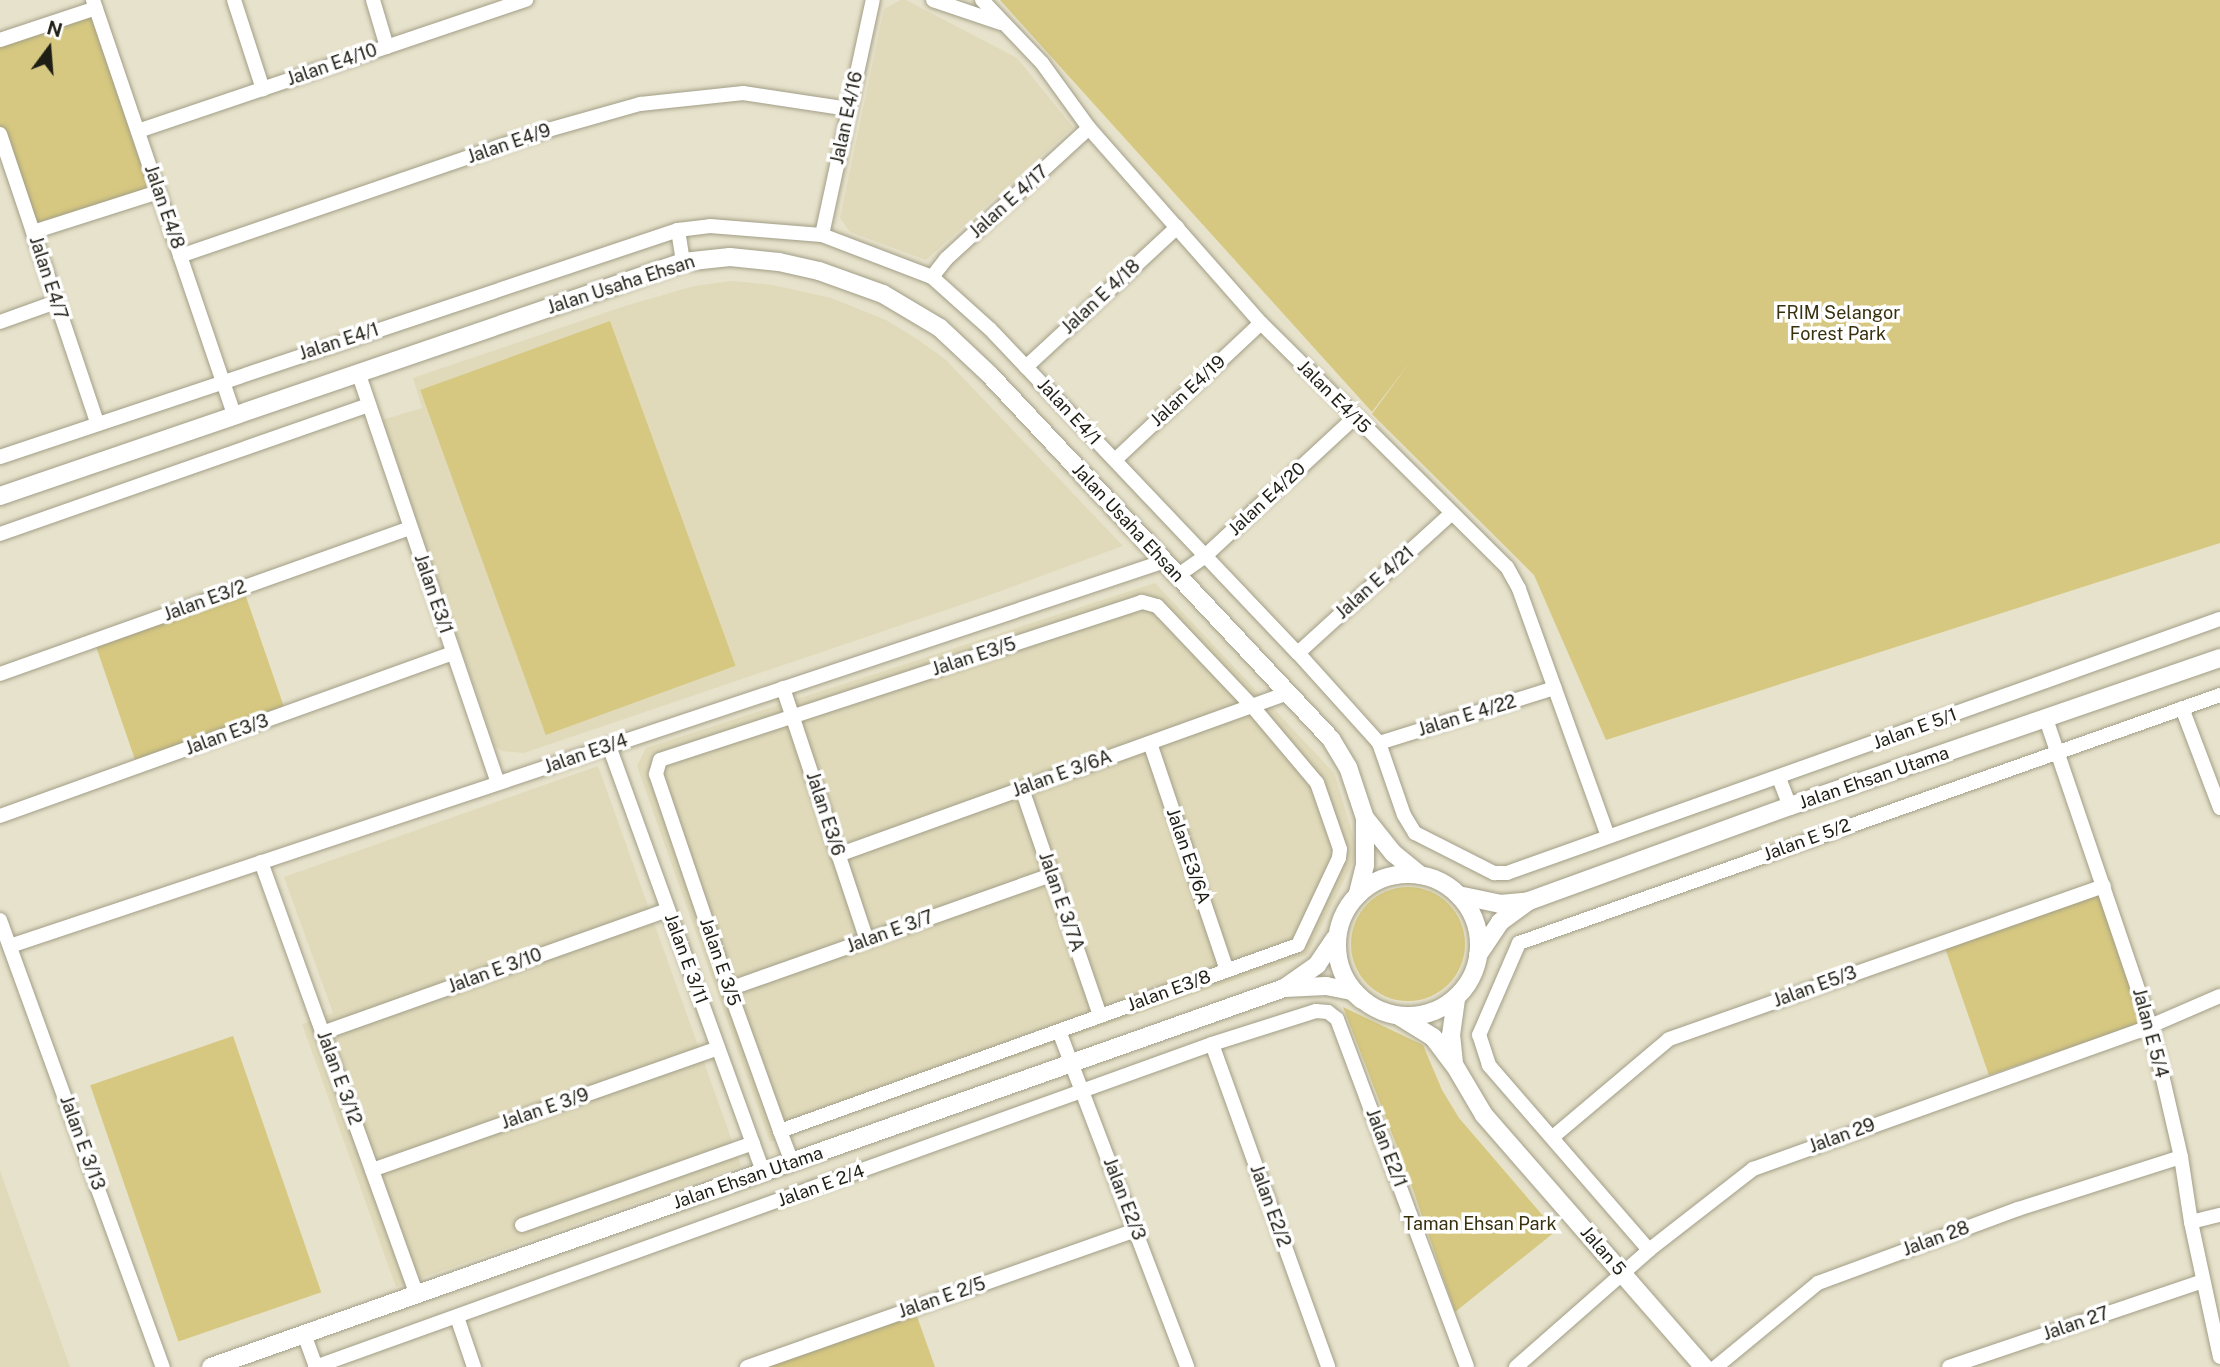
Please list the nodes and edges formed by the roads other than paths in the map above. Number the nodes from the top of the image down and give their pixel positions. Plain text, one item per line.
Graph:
1 (234, 0) edge
2 (373, 0) edge
3 (526, 0) edge
4 (873, 0) edge
5 (933, 0) edge
6 (982, 0) edge
7 (510, 3) edge
8 (94, 4) edge
9 (1004, 24) junction
10 (0, 40) edge
11 (387, 47) junction
12 (263, 89) junction
13 (849, 108) junction
14 (1089, 128) junction
15 (138, 131) junction
16 (0, 134) edge
17 (15, 180) junction
18 (0, 185) edge
19 (158, 192) junction
20 (1177, 227) junction
21 (678, 230) junction
22 (33, 232) junction
23 (822, 235) junction
24 (180, 256) junction
25 (683, 262) junction
26 (932, 277) junction
27 (56, 302) junction
28 (0, 322) edge
29 (1261, 323) junction
30 (1026, 367) junction
31 (358, 372) junction
32 (223, 380) junction
33 (369, 405) junction
34 (234, 415) junction
35 (1354, 418) junction
36 (97, 422) junction
37 (0, 457) edge
38 (1115, 460) junction
39 (0, 496) edge
40 (1452, 513) junction
41 (411, 528) junction
42 (0, 534) edge
43 (1204, 557) junction
44 (1162, 562) junction
45 (1177, 576) junction
46 (2220, 619) edge
47 (453, 653) junction
48 (1298, 653) junction
49 (2220, 658) edge
50 (0, 674) edge
51 (783, 688) junction
52 (1555, 688) junction
53 (1286, 694) junction
54 (2220, 695) edge
55 (1252, 706) junction
56 (2182, 708) junction
57 (792, 716) junction
58 (2046, 719) junction
59 (1150, 743) junction
60 (1379, 743) junction
61 (609, 746) junction
62 (2058, 751) junction
63 (660, 760) joint
64 (1779, 778) junction
65 (498, 783) junction
66 (1022, 789) junction
67 (1790, 806) junction
68 (2220, 808) edge
69 (0, 816) edge
70 (1366, 818) junction
71 (1608, 836) junction
72 (838, 855) junction
73 (261, 862) junction
74 (1418, 873) junction
75 (1051, 875) junction
76 (2104, 886) junction
77 (1358, 894) junction
78 (1463, 897) junction
79 (1529, 901) junction
80 (668, 910) junction
81 (0, 920) edge
82 (1337, 935) junction
83 (867, 940) junction
84 (10, 946) junction
85 (1478, 955) junction
86 (1227, 970) junction
87 (1284, 988) junction
88 (729, 989) junction
89 (2220, 996) edge
90 (1456, 999) junction
91 (1362, 1000) junction
92 (1328, 1012) joint
93 (1100, 1016) junction
94 (1398, 1016) junction
95 (2151, 1027) junction
96 (1059, 1031) junction
97 (322, 1032) junction
98 (1212, 1044) junction
99 (718, 1048) junction
100 (1072, 1063) junction
101 (1455, 1066) junction
102 (1083, 1092) junction
103 (780, 1131) junction
104 (1554, 1136) junction
105 (753, 1143) junction
106 (2181, 1157) junction
107 (792, 1162) junction
108 (372, 1170) junction
109 (763, 1172) junction
110 (2220, 1215) edge
111 (2191, 1222) junction
112 (522, 1225) dead end
113 (1136, 1230) junction
114 (1649, 1250) junction
115 (1622, 1274) junction
116 (2203, 1281) junction
117 (416, 1295) junction
118 (457, 1317) junction
119 (304, 1334) junction
120 (2220, 1357) edge
121 (1184, 1366) edge
122 (163, 1367) edge
123 (211, 1367) edge
124 (315, 1367) edge
125 (474, 1367) edge
126 (747, 1367) edge
127 (1328, 1367) edge
128 (1467, 1367) edge
129 (1516, 1367) edge
130 (1704, 1367) edge
131 (1716, 1367) edge
132 (1949, 1367) edge

1 - 12 street
2 - 11 street
3 - 7 street, Jalan E4/10
4 - 13 street, Jalan E4/16
5 - 9 street
6 - 9 street, Jalan E4/15
7 - 11 street, Jalan E4/10
8 - 10 street
8 - 15 street, Jalan E4/8
9 - 14 street, Jalan E4/15
11 - 12 street, Jalan E4/10
12 - 15 street, Jalan E4/10
13 - 23 street, Jalan E4/16
13 - 24 street, Jalan E4/9
14 - 20 street, Jalan E4/15
14 - 26 street, Jalan E 4/17
15 - 19 street, Jalan E4/8
16 - 17 street, Jalan E4/7
17 - 18 street
17 - 22 street, Jalan E4/7
19 - 22 street
19 - 24 street, Jalan E4/8
20 - 29 street, Jalan E4/15
20 - 30 street, Jalan E 4/18
21 - 23 street, Jalan E4/1
21 - 25 street
21 - 32 street, Jalan E4/1
22 - 27 street, Jalan E4/7
23 - 26 street, Jalan E4/1
24 - 32 street, Jalan E4/8
25 - 31 street, Jalan Usaha Ehsan
25 - 44 street, Jalan Usaha Ehsan
26 - 30 street, Jalan E4/1
27 - 28 street
27 - 36 street, Jalan E4/7
29 - 35 street, Jalan E4/15
29 - 38 street, Jalan E4/19
30 - 38 street, Jalan E4/1
31 - 33 street, Jalan E3/1
31 - 34 street, Jalan Usaha Ehsan
32 - 34 street, Jalan E4/8
32 - 36 street, Jalan E4/1
33 - 41 street, Jalan E3/1
33 - 42 street
34 - 39 street, Jalan Usaha Ehsan
35 - 40 street, Jalan E4/15
35 - 43 street, Jalan E4/20
36 - 37 street, Jalan E4/1
38 - 43 street, Jalan E4/1
40 - 48 street, Jalan E 4/21
40 - 52 street, Jalan E4/15
41 - 47 street, Jalan E3/1
41 - 50 street, Jalan E3/2
43 - 45 street, Jalan E4/20
43 - 48 street, Jalan E4/1
44 - 45 street, Jalan Usaha Ehsan
44 - 51 street, Jalan E3/4
45 - 53 street, Jalan Usaha Ehsan
46 - 64 street, Jalan E 5/1
47 - 65 street, Jalan E3/1
47 - 69 street, Jalan E3/3
48 - 60 street, Jalan E4/1
49 - 58 street, Jalan Ehsan Utama
51 - 57 street, Jalan E3/6
51 - 61 street, Jalan E3/4
52 - 60 street, Jalan E 4/22
52 - 71 street, Jalan E4/15
53 - 55 street, Jalan E 3/6A
53 - 70 street, Jalan Usaha Ehsan
54 - 56 street, Jalan E 5/2
55 - 57 street, Jalan E3/5
55 - 59 street, Jalan E 3/6A
55 - 86 street, Jalan E3/8
56 - 62 street, Jalan E 5/2
56 - 68 street
57 - 63 street, Jalan E3/5
57 - 72 street, Jalan E3/6
58 - 62 street, Jalan E 5/4
58 - 67 street, Jalan Ehsan Utama
59 - 66 street, Jalan E 3/6A
59 - 86 street, Jalan E3/6A
60 - 71 street, Jalan E 5/1
61 - 65 street, Jalan E3/4
61 - 80 street, Jalan E 3/11
62 - 76 street, Jalan E 5/4
62 - 104 street, Jalan E 5/2
63 - 88 street, Jalan E 3/5
64 - 67 street
64 - 71 street, Jalan E 5/1
65 - 73 street, Jalan E3/4
66 - 72 street, Jalan E 3/6A
66 - 75 street, Jalan E 3/7A
67 - 79 street, Jalan Ehsan Utama
70 - 74 street, Jalan Usaha Ehsan
70 - 77 street, Jalan Usaha Ehsan
72 - 83 street, Jalan E3/6
73 - 84 street, Jalan E3/4
73 - 97 street, Jalan E 3/12
74 - 77 street
74 - 78 street
75 - 83 street, Jalan E 3/7
75 - 93 street, Jalan E 3/7A
76 - 95 street, Jalan E 5/4
76 - 104 street, Jalan E5/3
77 - 82 street
78 - 79 street, Jalan Ehsan Utama
78 - 85 street
79 - 85 street, Jalan Ehsan Utama
80 - 97 street, Jalan E 3/10
80 - 99 street, Jalan E 3/11
81 - 84 street, Jalan E 3/13
82 - 87 street, Jalan Ehsan Utama
82 - 91 street
83 - 88 street, Jalan E 3/7
84 - 122 street, Jalan E 3/13
85 - 90 street
86 - 93 street, Jalan E3/8
87 - 91 street, Jalan Ehsan Utama
87 - 100 street, Jalan Ehsan Utama
88 - 103 street, Jalan E 3/5
89 - 95 street, Jalan 29
90 - 94 street
90 - 101 street, Jalan 5
91 - 94 street
92 - 98 street, Jalan E 2/4
92 - 128 street, Jalan E2/1
93 - 96 street, Jalan E3/8
94 - 101 street, Jalan 5
95 - 106 street, Jalan E 5/4
95 - 114 street, Jalan 29
96 - 100 street, Jalan E2/3
96 - 103 street, Jalan E3/8
97 - 108 street, Jalan E 3/12
98 - 102 street, Jalan E 2/4
98 - 127 street, Jalan E2/2
99 - 105 street, Jalan E 3/11
99 - 108 street, Jalan E 3/9
100 - 102 street, Jalan E2/3
100 - 107 street, Jalan Ehsan Utama
101 - 115 street, Jalan 5
102 - 113 street, Jalan E2/3
102 - 118 street, Jalan E 2/4
103 - 107 street, Jalan E 3/5
104 - 114 street
105 - 109 street, Jalan E 3/11
105 - 112 street
106 - 111 street, Jalan E 5/4
106 - 131 street, Jalan 28
107 - 109 street, Jalan Ehsan Utama
108 - 117 street, Jalan E 3/12
109 - 117 street, Jalan Ehsan Utama
110 - 111 street
111 - 116 street, Jalan E 5/4
113 - 121 street, Jalan E2/3
113 - 126 street, Jalan E 2/5
114 - 115 street, Jalan 29
115 - 129 street, Jalan 29
115 - 130 street, Jalan 5
116 - 120 street, Jalan E 5/4
116 - 132 street, Jalan 27
117 - 119 street, Jalan Ehsan Utama
118 - 124 street, Jalan E 2/4
118 - 125 street
119 - 123 street, Jalan Ehsan Utama
119 - 124 street

